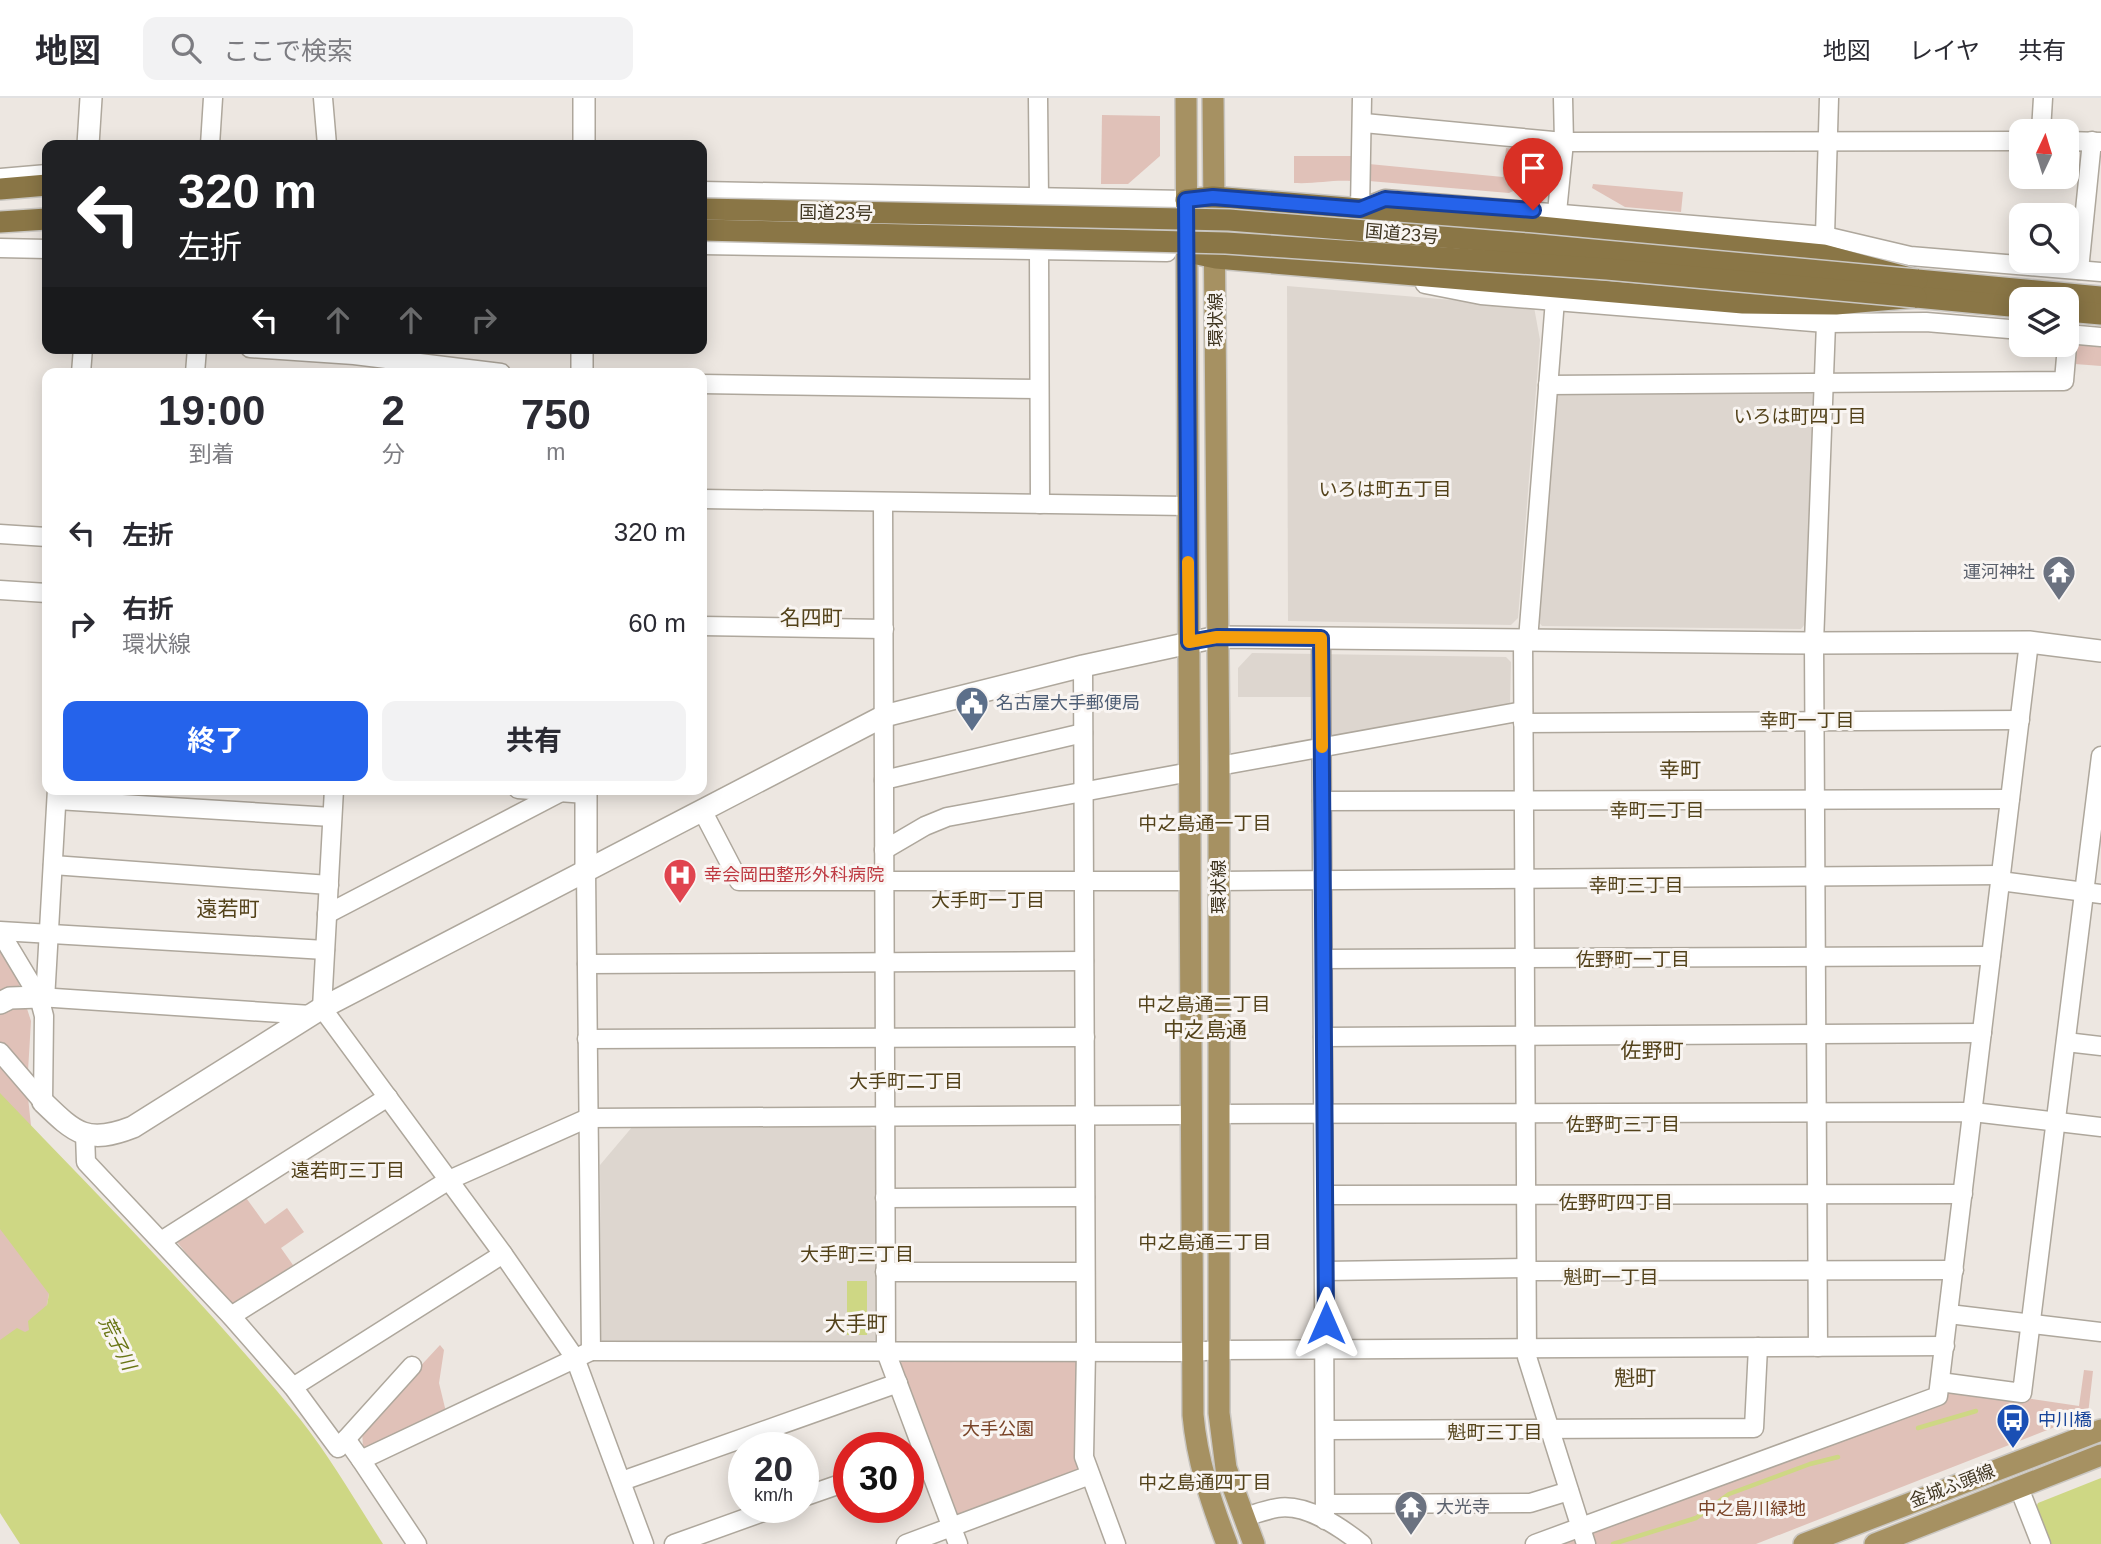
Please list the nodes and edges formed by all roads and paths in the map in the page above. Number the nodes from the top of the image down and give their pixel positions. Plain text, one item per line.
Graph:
1 (90, 98) edge
2 (213, 98) edge
3 (323, 98) edge
4 (584, 98) edge
5 (1038, 98) edge
6 (1186, 98) edge
7 (1213, 98) edge
8 (1363, 98) edge
9 (1563, 98) edge
10 (1829, 98) edge
11 (2043, 98) edge
12 (2042, 119) edge
13 (1364, 123) junction
14 (88, 140) edge
15 (210, 140) edge
16 (327, 140) edge
17 (584, 140) edge
18 (1827, 141) junction
19 (2009, 141) edge
20 (1564, 142) junction
21 (2096, 142) edge
22 (42, 174) edge
23 (0, 178) edge
24 (42, 185) edge
25 (0, 189) edge
26 (707, 191) edge
27 (42, 197) edge
28 (1213, 197) junction
29 (1038, 198) junction
30 (0, 199) edge
31 (1186, 200) junction
32 (707, 209) edge
33 (1360, 209) junction
34 (1557, 212) junction
35 (42, 219) edge
36 (0, 222) edge
37 (0, 229) edge
38 (42, 230) edge
39 (707, 230) edge
40 (1825, 236) junction
41 (707, 245) edge
42 (0, 248) edge
43 (42, 249) edge
44 (1039, 251) junction
45 (1188, 252) junction
46 (1216, 257) junction
47 (2079, 263) edge
48 (2009, 264) edge
49 (1362, 270) junction
50 (2079, 270) edge
51 (2101, 272) edge
52 (1917, 289) junction
53 (2101, 297) edge
54 (1555, 300) junction
55 (2009, 305) edge
56 (2079, 312) edge
57 (2101, 314) edge
58 (1826, 323) junction
59 (2009, 329) edge
60 (2079, 335) edge
61 (2101, 337) edge
62 (340, 354) edge
63 (2066, 357) edge
64 (460, 368) edge
65 (1822, 383) junction
66 (707, 384) edge
67 (1548, 385) junction
68 (1039, 389) junction
69 (707, 499) edge
70 (883, 502) junction
71 (1040, 504) junction
72 (1187, 506) junction
73 (0, 534) edge
74 (42, 537) edge
75 (0, 590) edge
76 (42, 593) edge
77 (707, 626) edge
78 (884, 629) junction
79 (1217, 637) junction
80 (1321, 638) junction
81 (1525, 639) junction
82 (1189, 642) junction
83 (2029, 642) junction
84 (1814, 643) junction
85 (2101, 651) edge
86 (1083, 666) junction
87 (884, 716) junction
88 (1523, 717) junction
89 (2020, 720) junction
90 (1814, 721) junction
91 (1083, 733) junction
92 (1322, 747) junction
93 (2101, 756) edge
94 (1219, 765) junction
95 (1190, 772) junction
96 (884, 780) junction
97 (1083, 792) junction
98 (57, 795) edge
99 (69, 795) edge
100 (334, 795) edge
101 (555, 795) edge
102 (586, 795) edge
103 (2010, 799) junction
104 (1524, 800) junction
105 (1815, 800) junction
106 (1322, 801) junction
107 (702, 810) junction
108 (332, 817) junction
109 (884, 850) junction
110 (53, 865) junction
111 (586, 871) junction
112 (1815, 876) junction
113 (2001, 878) junction
114 (1524, 879) junction
115 (1322, 880) junction
116 (884, 881) junction
117 (1084, 881) junction
118 (1190, 881) junction
119 (1219, 881) junction
120 (329, 885) junction
121 (2093, 893) edge
122 (327, 914) junction
123 (0, 931) edge
124 (49, 934) junction
125 (325, 950) junction
126 (1991, 956) junction
127 (1815, 957) junction
128 (1525, 958) junction
129 (1323, 959) junction
130 (1084, 961) junction
131 (884, 963) junction
132 (587, 964) junction
133 (42, 999) junction
134 (0, 1003) edge
135 (316, 1012) junction
136 (1982, 1033) junction
137 (1816, 1034) junction
138 (1525, 1036) junction
139 (1323, 1037) junction
140 (884, 1038) junction
141 (1085, 1038) junction
142 (587, 1039) junction
143 (2066, 1042) junction
144 (2101, 1046) edge
145 (0, 1052) edge
146 (388, 1097) junction
147 (43, 1102) junction
148 (1816, 1112) junction
149 (1973, 1112) junction
150 (1526, 1113) junction
151 (1219, 1114) junction
152 (1324, 1114) junction
153 (1191, 1115) junction
154 (884, 1116) junction
155 (1085, 1116) junction
156 (588, 1118) junction
157 (2056, 1122) junction
158 (2101, 1127) edge
159 (85, 1134) junction
160 (449, 1180) junction
161 (1817, 1194) junction
162 (1963, 1194) junction
163 (1324, 1195) junction
164 (1526, 1195) junction
165 (1085, 1197) junction
166 (885, 1198) junction
167 (161, 1241) junction
168 (503, 1254) junction
169 (1527, 1270) junction
170 (1817, 1270) junction
171 (1954, 1270) junction
172 (1325, 1271) junction
173 (885, 1272) junction
174 (1086, 1272) junction
175 (1949, 1314) junction
176 (231, 1316) junction
177 (2031, 1324) junction
178 (2101, 1332) edge
179 (1945, 1346) junction
180 (1758, 1347) junction
181 (1818, 1347) junction
182 (1527, 1348) junction
183 (1326, 1349) junction
184 (1219, 1350) junction
185 (1086, 1351) junction
186 (886, 1352) junction
187 (1192, 1352) junction
188 (583, 1354) junction
189 (412, 1366) dead end
190 (1940, 1382) junction
191 (898, 1383) junction
192 (293, 1387) junction
193 (1550, 1428) junction
194 (1754, 1429) junction
195 (1326, 1430) junction
196 (2101, 1430) edge
197 (910, 1432) edge
198 (346, 1439) junction
199 (2101, 1455) edge
200 (1767, 1459) junction
201 (361, 1460) junction
202 (924, 1472) edge
203 (1090, 1475) junction
204 (622, 1481) junction
205 (2019, 1488) junction
206 (1570, 1491) junction
207 (1325, 1512) junction
208 (1216, 1515) junction
209 (1244, 1517) junction
210 (732, 1523) edge
211 (955, 1536) edge
212 (1583, 1536) edge
213 (1898, 1540) edge
214 (1113, 1543) edge
215 (417, 1544) edge
216 (645, 1544) edge
217 (674, 1544) edge
218 (906, 1544) edge
219 (1217, 1544) edge
220 (1227, 1544) edge
221 (1254, 1544) edge
222 (1363, 1544) edge
223 (1535, 1544) edge
224 (1804, 1544) edge
225 (1875, 1544) edge
226 (2041, 1544) edge

1 - 14 street
2 - 15 street
3 - 16 street
4 - 17 street
5 - 29 street
6 - 31 main road, 環状線
7 - 28 main road, 環状線
8 - 13 street
9 - 20 street
10 - 18 street
11 - 12 street
13 - 20 street
13 - 33 street
18 - 19 street
18 - 20 street
18 - 40 street
20 - 34 street
21 - 47 street
22 - 23 street
24 - 25 highway
26 - 29 street
27 - 30 highway
28 - 31 highway
28 - 33 highway
28 - 46 main road, 環状線
29 - 31 street
31 - 45 main road, 環状線
32 - 52 highway, 国道23号, bridge
33 - 34 street
33 - 52 highway, bridge
34 - 40 street
35 - 36 highway
37 - 38 highway
39 - 52 highway, 国道23号, bridge
40 - 48 street
41 - 44 street
42 - 43 street
44 - 45 street
44 - 68 street
45 - 46 highway
45 - 72 main road, 環状線
46 - 49 highway
46 - 79 main road, 環状線
49 - 52 highway, bridge
49 - 54 street
50 - 51 street
52 - 53 highway, 国道23号
52 - 55 highway, 国道23号
54 - 58 street
54 - 67 street
56 - 57 highway
58 - 59 street
58 - 65 street
60 - 61 street
62 - 64 street
63 - 65 street
65 - 67 street
65 - 84 street
66 - 68 street
67 - 81 street
68 - 71 street
69 - 70 street
70 - 71 street
70 - 78 street
71 - 72 street
72 - 82 main road, 環状線
73 - 74 street
75 - 76 street
77 - 78 street
78 - 87 street
79 - 80 street
79 - 82 street
79 - 94 main road, 環状線
80 - 81 street
80 - 92 street
81 - 84 street
81 - 88 street
82 - 86 street
82 - 95 main road, 環状線
83 - 84 street
83 - 85 street
83 - 89 street
84 - 90 street
86 - 87 street
86 - 91 street
87 - 96 street
87 - 107 street
88 - 90 street
88 - 92 street
88 - 104 street
89 - 90 street
89 - 103 street
90 - 105 street
91 - 96 street
91 - 97 street
92 - 94 street
92 - 106 street
93 - 121 street
94 - 119 main road, 環状線
95 - 97 street
95 - 118 main road, 環状線
96 - 109 street
97 - 109 street
97 - 117 street
98 - 110 street
99 - 108 street
100 - 108 street
101 - 122 street
102 - 111 street
103 - 105 street
103 - 113 street
104 - 105 street
104 - 106 street
104 - 114 street
105 - 112 street
106 - 115 street
107 - 111 street
107 - 116 street
108 - 120 street
109 - 116 street
110 - 120 street
110 - 124 street
111 - 132 street
111 - 135 street
112 - 113 street
112 - 114 street
112 - 127 street
113 - 121 street
113 - 126 street
114 - 115 street
114 - 128 street
115 - 119 street
115 - 129 street
116 - 117 street
116 - 131 street
117 - 118 street
117 - 130 street
118 - 153 main road, 環状線
119 - 151 main road, 環状線
120 - 122 street
121 - 143 street
122 - 125 street
123 - 124 street
123 - 133 street
124 - 125 street
124 - 133 street
125 - 135 street
126 - 127 street
126 - 136 street
127 - 128 street
127 - 137 street
128 - 129 street
128 - 138 street
129 - 139 street
130 - 131 street
130 - 141 street
131 - 132 street
131 - 140 street
132 - 142 street
133 - 134 street
133 - 135 street
133 - 147 street
135 - 146 street
135 - 159 street
136 - 137 street
136 - 149 street
137 - 138 street
137 - 148 street
138 - 139 street
138 - 150 street
139 - 152 street
140 - 141 street
140 - 142 street
140 - 154 street
141 - 155 street
142 - 156 street
143 - 144 street
143 - 157 street
145 - 147 street
146 - 160 street
146 - 167 street
147 - 159 street
148 - 149 street
148 - 150 street
148 - 161 street
149 - 157 street
149 - 162 street
150 - 152 street
150 - 164 street
151 - 152 street
151 - 184 main road, 環状線
152 - 163 street
153 - 155 street
153 - 187 main road, 環状線
154 - 155 street
154 - 156 street
154 - 166 street
155 - 165 street
156 - 160 street
156 - 188 street
157 - 158 street
157 - 177 street
159 - 167 street
160 - 168 street
160 - 176 street
161 - 162 street
161 - 164 street
161 - 170 street
162 - 171 street
163 - 164 street
163 - 172 street
164 - 169 street
165 - 166 street
165 - 174 street
166 - 173 street
167 - 176 street
168 - 188 street
168 - 192 street
169 - 170 street
169 - 172 street
169 - 182 street
170 - 171 street
170 - 181 street
171 - 175 street
172 - 183 street
173 - 174 street
173 - 186 street
174 - 185 street
175 - 177 street
175 - 179 street
176 - 192 street
177 - 178 street
177 - 190 street
179 - 181 street
179 - 190 street
180 - 181 street
180 - 182 street
180 - 194 street
182 - 183 street
182 - 193 street
183 - 184 street
183 - 195 street
184 - 187 street
184 - 209 main road, 環状線
185 - 186 street
185 - 187 street
185 - 203 street
186 - 188 street
186 - 191 street
187 - 208 main road, 環状線
188 - 201 street
188 - 204 street
189 - 198 street
190 - 200 street
191 - 197 street
191 - 204 street
192 - 198 street
193 - 194 street
193 - 195 street
193 - 206 street
194 - 200 street
195 - 207 street
196 - 224 main road, 金城ふ頭線
198 - 201 street
199 - 205 main road, 金城ふ頭線
200 - 212 street
201 - 215 street
202 - 211 street
203 - 211 street
203 - 214 street
204 - 216 street
205 - 213 main road, 金城ふ頭線
205 - 226 street
206 - 207 street
206 - 212 street
207 - 209 street
207 - 222 street
208 - 219 street
208 - 220 main road, 環状線
209 - 221 main road, 環状線
210 - 217 street
211 - 218 street
212 - 223 street
213 - 225 main road, 金城ふ頭線

